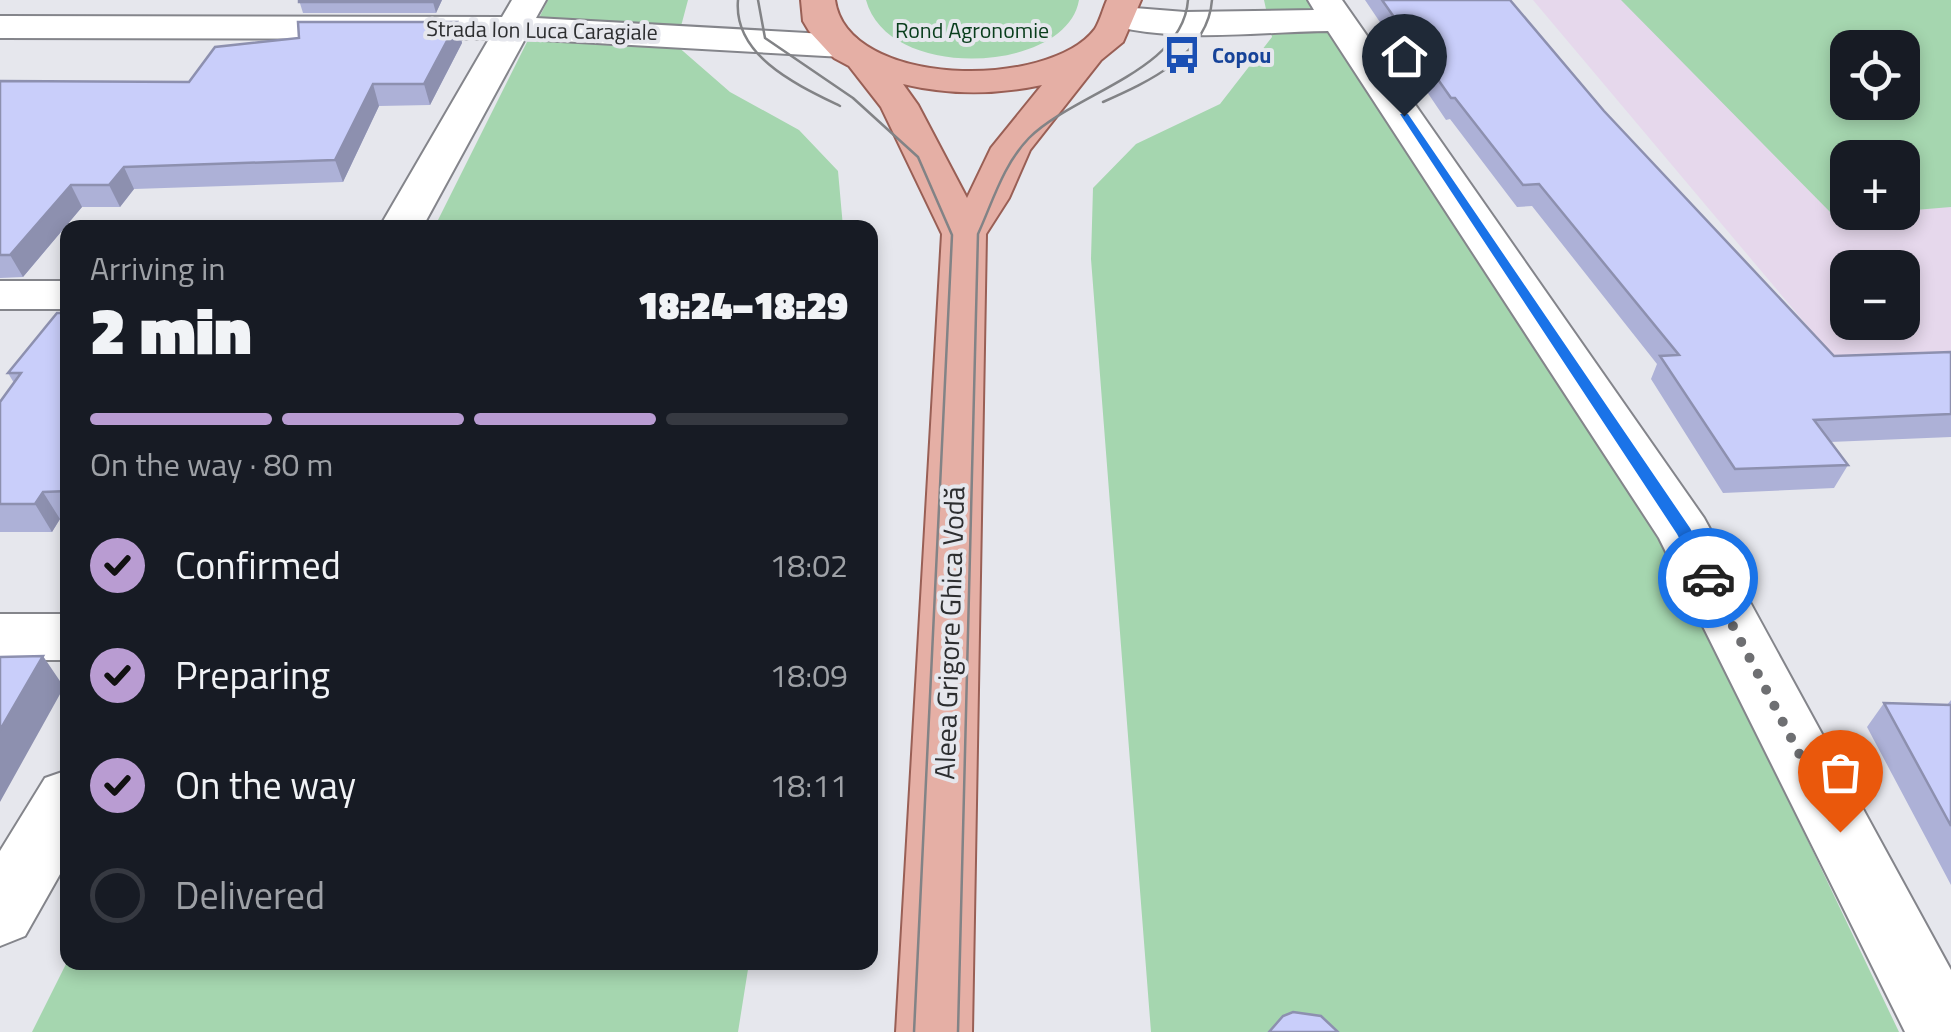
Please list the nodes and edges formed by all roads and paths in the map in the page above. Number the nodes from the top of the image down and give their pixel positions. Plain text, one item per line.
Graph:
1 (818, 0) edge
2 (1123, 9) edge
3 (1332, 10) edge
4 (522, 14) edge
5 (0, 27) edge
6 (853, 53) junction
7 (1086, 55) junction
8 (405, 220) edge
9 (964, 234) junction
10 (0, 295) edge
11 (60, 296) edge
12 (0, 637) edge
13 (60, 637) edge
14 (60, 812) edge
15 (0, 914) edge
16 (934, 1032) edge
17 (1944, 1032) edge

1 - 6 main road, Aleea Grigore Ghica Vodă
2 - 3 street
2 - 7 main road
3 - 17 street
4 - 5 street, Strada Ion Luca Caragiale
4 - 6 street, Strada Ion Luca Caragiale
4 - 8 street
6 - 7 main road
6 - 9 main road, Aleea Grigore Ghica Vodă
7 - 9 main road
9 - 16 main road, Aleea Grigore Ghica Vodă
10 - 11 street
12 - 13 street
14 - 15 street

